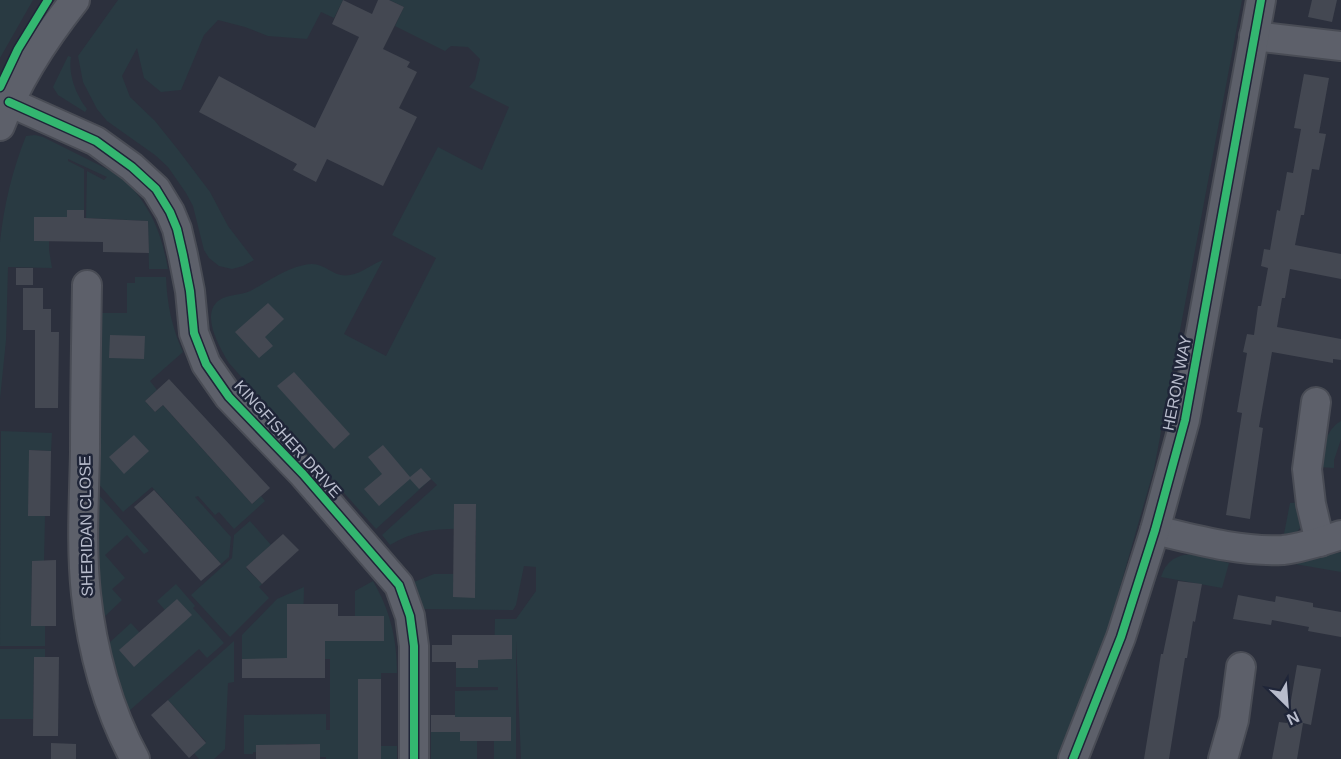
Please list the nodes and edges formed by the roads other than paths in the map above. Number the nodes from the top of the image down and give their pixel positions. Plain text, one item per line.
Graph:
1 (75, 0) edge
2 (1261, 0) edge
3 (1254, 36) junction
4 (1341, 46) edge
5 (4, 114) edge
6 (87, 285) dead end
7 (1316, 402) dead end
8 (1155, 530) junction
9 (1330, 539) edge
10 (1241, 667) dead end
11 (135, 759) edge
12 (414, 759) edge
13 (1073, 759) edge
14 (1223, 759) edge

1 - 5 street
2 - 3 street, HERON WAY
3 - 4 street
3 - 8 street, HERON WAY
5 - 12 street, KINGFISHER DRIVE
6 - 11 street, SHERIDAN CLOSE
7 - 9 street
8 - 9 street
8 - 13 street, HERON WAY
10 - 14 street

